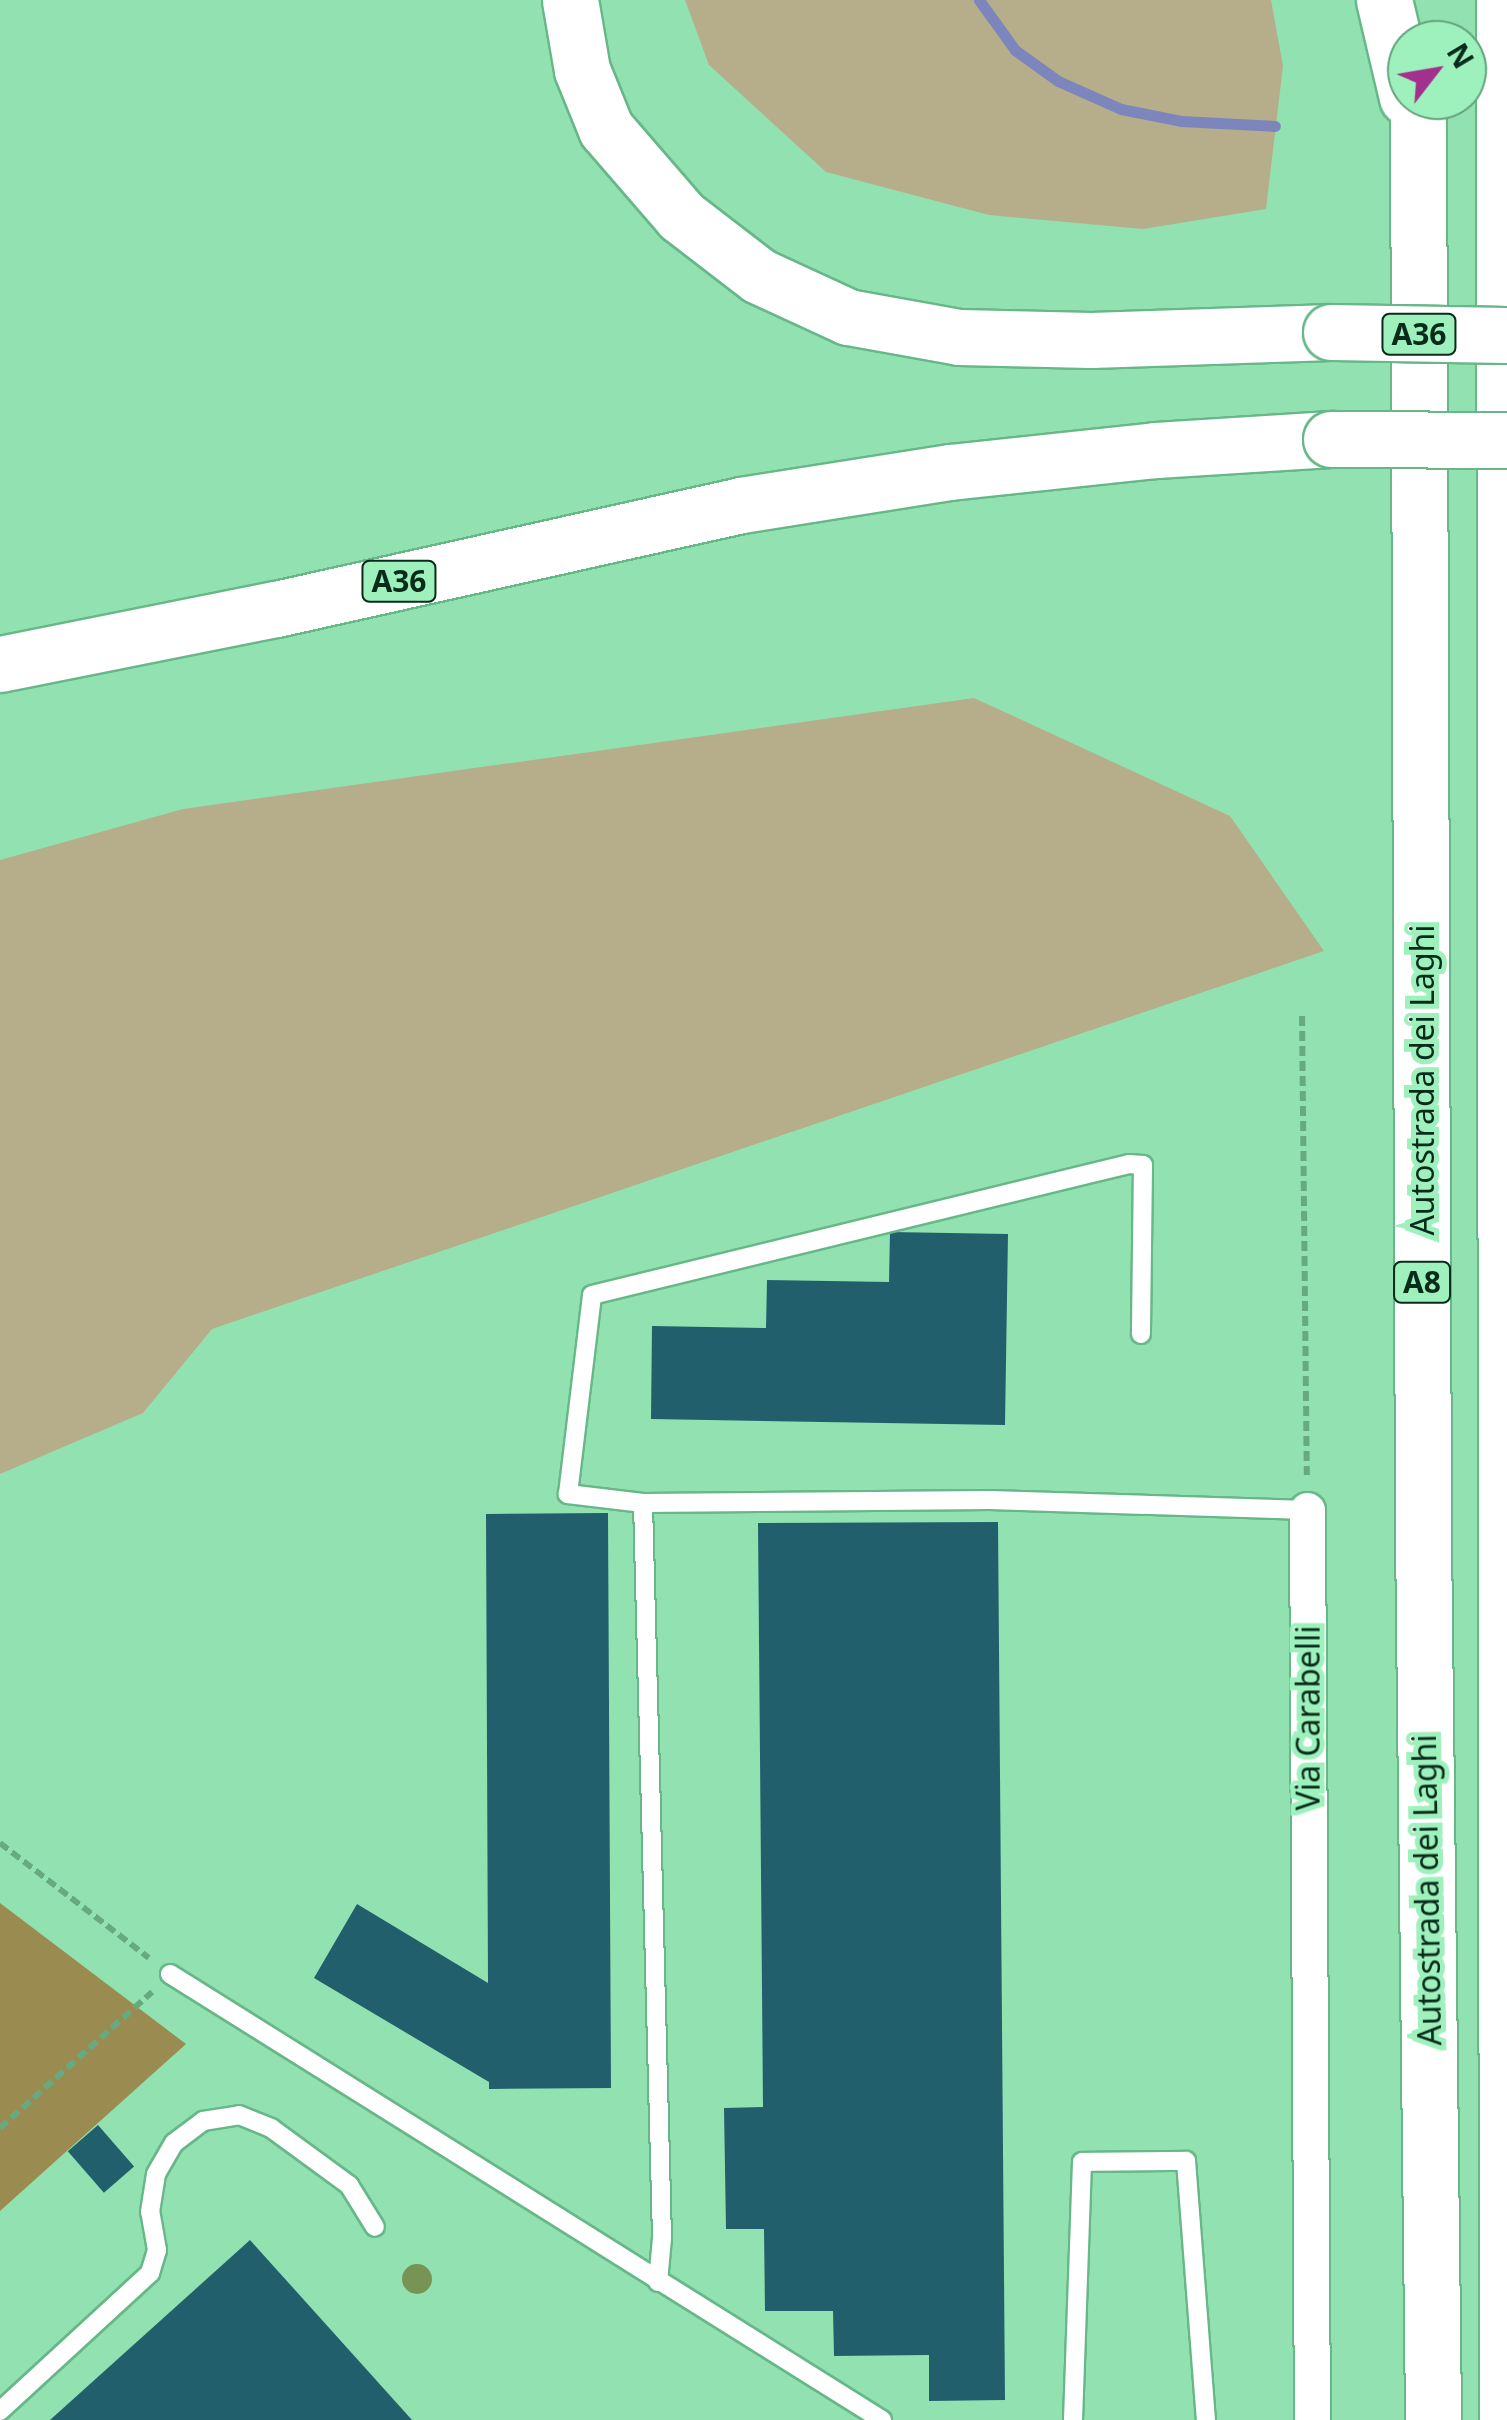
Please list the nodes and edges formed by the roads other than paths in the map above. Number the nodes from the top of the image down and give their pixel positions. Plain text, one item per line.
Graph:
1 (570, 0) edge
2 (1504, 0) edge
3 (1413, 120) edge
4 (1507, 335) edge
5 (1507, 440) edge
6 (0, 664) edge
7 (1141, 1334) dead end
8 (643, 1504) junction
9 (1307, 1510) joint
10 (170, 1974) road end
11 (375, 2226) dead end
12 (658, 2282) junction
13 (0, 2411) edge
14 (882, 2420) edge
15 (1072, 2420) edge
16 (1206, 2420) edge
17 (1312, 2420) edge
18 (1433, 2420) edge
19 (1507, 2420) edge

1 - 4 highway, A36, bridge
2 - 19 highway
3 - 18 highway, Autostrada dei Laghi / A8
5 - 6 highway, A36, bridge
7 - 8 lane
8 - 9 lane
8 - 12 lane
9 - 17 street, Via Carabelli
10 - 12 lane
11 - 13 lane
12 - 14 lane
15 - 16 lane

